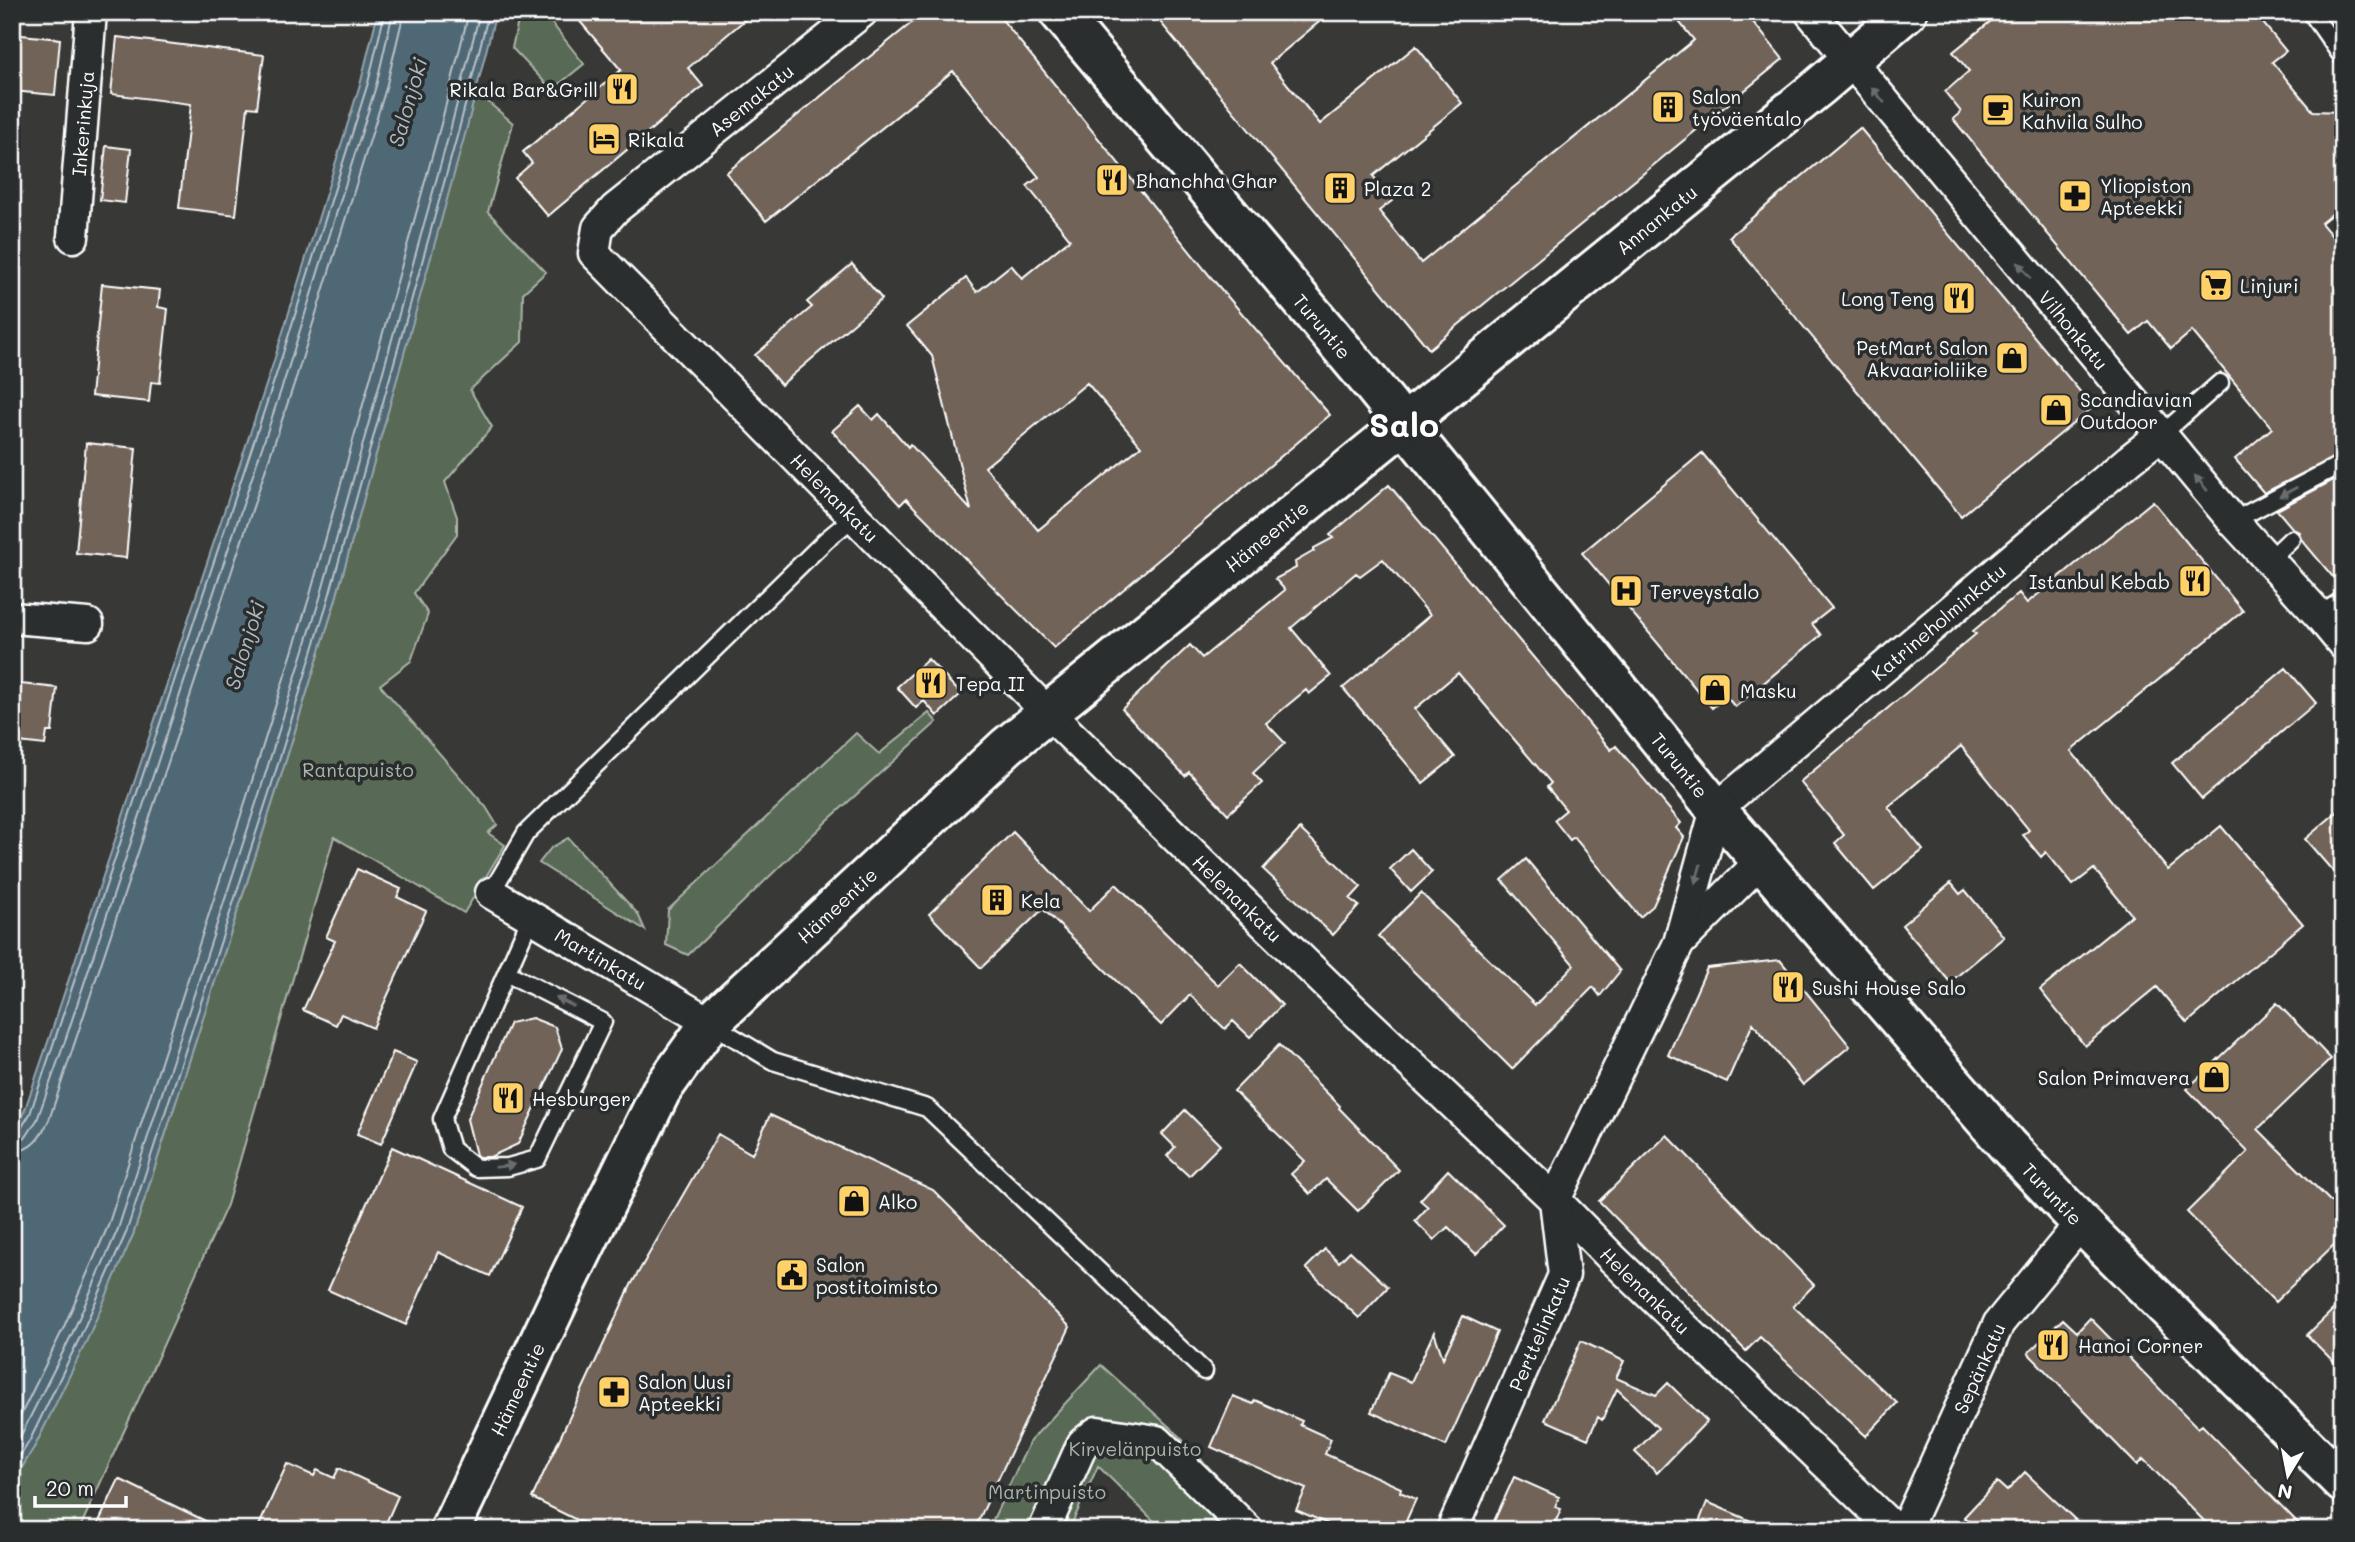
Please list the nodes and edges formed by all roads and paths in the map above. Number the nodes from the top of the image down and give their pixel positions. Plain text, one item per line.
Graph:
1 (91, 12) edge
2 (862, 12) edge
3 (1059, 12) edge
4 (1810, 12) edge
5 (1907, 12) edge
6 (2311, 12) edge
7 (2343, 58) edge
8 (1850, 61) junction
9 (73, 237) dead end
10 (594, 253) joint
11 (2220, 383) dead end
12 (1404, 424) junction
13 (2161, 435) junction
14 (2343, 463) edge
15 (854, 517) junction
16 (2233, 521) junction
17 (2291, 539) dead end
18 (2269, 560) junction
19 (2331, 607) edge
20 (12, 618) edge
21 (88, 624) dead end
22 (2343, 644) edge
23 (1048, 713) junction
24 (1716, 808) junction
25 (1762, 860) junction
26 (491, 893) joint
27 (531, 917) junction
28 (1679, 943) junction
29 (507, 973) junction
30 (710, 1023) junction
31 (1555, 1200) junction
32 (2081, 1223) junction
33 (1204, 1371) dead end
34 (2343, 1483) edge
35 (450, 1530) edge
36 (1044, 1530) edge
37 (1248, 1530) edge
38 (1452, 1530) edge
39 (1895, 1530) edge
40 (1905, 1530) edge

1 - 9 street, Inkerinkuja
2 - 10 street, Asemakatu
3 - 12 main road, Turuntie
4 - 8 street, Vilhonkatu
5 - 8 main road, Annankatu
6 - 7 lane
8 - 12 main road, Annankatu
13 -> 8 street, Vilhonkatu
10 - 15 street, Helenankatu
11 - 13 lane
12 - 23 main road, Hämeentie
12 - 24 main road, Turuntie
16 -> 13 street, Vilhonkatu
13 - 24 street, Katrineholminkatu
14 -> 16 lane
15 - 23 street, Helenankatu
15 - 26 lane
16 - 18 street, Vilhonkatu
17 - 18 lane
18 - 19 street, Vilhonkatu
19 - 22 street, Vilhonkatu
20 - 21 street
23 - 30 main road, Hämeentie
23 - 31 street, Helenankatu
24 - 25 main road, Turuntie
24 -> 28 street
25 - 28 street
25 - 32 main road, Turuntie
26 - 27 street, Martinkatu
27 - 29 lane
27 - 30 street, Martinkatu
28 - 31 street
29 -> 29 lane
30 - 33 lane
30 - 35 main road, Hämeentie
31 - 38 street, Perttelinkatu
31 - 39 street, Helenankatu
32 - 34 main road, Turuntie
32 - 40 street, Sepänkatu
36 - 37 street

